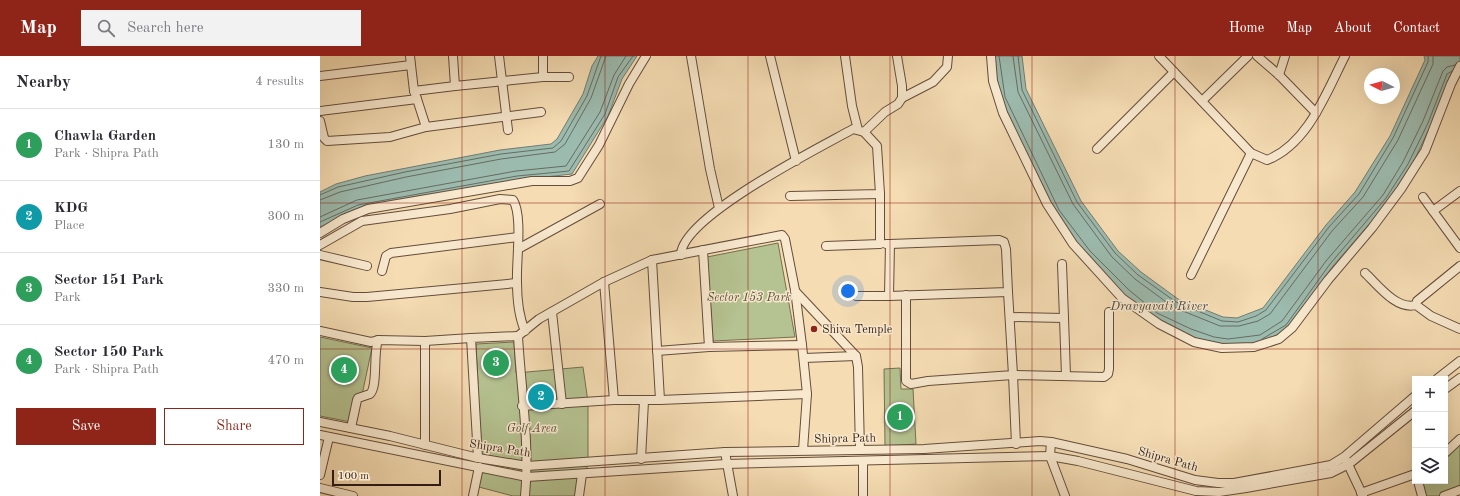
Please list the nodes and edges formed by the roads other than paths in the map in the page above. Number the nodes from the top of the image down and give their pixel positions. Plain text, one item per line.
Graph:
1 (410, 56) edge
2 (453, 56) edge
3 (499, 56) edge
4 (543, 56) edge
5 (646, 56) edge
6 (691, 56) edge
7 (770, 56) edge
8 (845, 56) edge
9 (897, 56) edge
10 (948, 56) edge
11 (991, 56) edge
12 (1159, 56) edge
13 (1248, 56) edge
14 (1257, 56) edge
15 (1285, 56) edge
16 (1345, 56) edge
17 (411, 65) junction
18 (1460, 66) edge
19 (1174, 72) junction
20 (1279, 75) junction
21 (320, 76) edge
22 (543, 77) junction
23 (569, 77) dead end
24 (503, 81) junction
25 (455, 86) junction
26 (414, 91) junction
27 (902, 98) junction
28 (417, 99) junction
29 (1202, 101) junction
30 (320, 111) edge
31 (541, 112) dead end
32 (1316, 113) junction
33 (507, 115) junction
34 (320, 122) edge
35 (426, 127) junction
36 (508, 130) dead end
37 (861, 131) junction
38 (1097, 149) dead end
39 (1251, 153) junction
40 (796, 161) junction
41 (1460, 191) edge
42 (880, 194) junction
43 (790, 196) dead end
44 (1423, 196) dead end
45 (600, 204) dead end
46 (719, 208) junction
47 (1433, 211) junction
48 (320, 233) edge
49 (518, 237) junction
50 (880, 244) junction
51 (890, 244) junction
52 (320, 245) edge
53 (826, 246) dead end
54 (1460, 248) edge
55 (518, 249) junction
56 (703, 250) junction
57 (320, 255) edge
58 (681, 255) junction
59 (652, 260) junction
60 (1062, 264) dead end
61 (367, 266) dead end
62 (1460, 266) edge
63 (382, 271) dead end
64 (1365, 273) dead end
65 (1191, 275) dead end
66 (604, 282) junction
67 (517, 283) junction
68 (795, 290) junction
69 (320, 292) edge
70 (1008, 292) junction
71 (856, 296) dead end
72 (889, 296) junction
73 (906, 296) junction
74 (1416, 305) junction
75 (552, 312) junction
76 (1109, 312) dead end
77 (1010, 317) junction
78 (1064, 318) junction
79 (1460, 330) edge
80 (320, 331) edge
81 (522, 333) junction
82 (471, 338) junction
83 (378, 340) junction
84 (425, 341) junction
85 (802, 345) junction
86 (709, 347) junction
87 (657, 351) junction
88 (856, 356) junction
89 (804, 358) junction
90 (1460, 361) edge
91 (1013, 376) junction
92 (1066, 376) junction
93 (1441, 376) edge
94 (1459, 380) edge
95 (1448, 387) edge
96 (807, 394) junction
97 (1412, 399) edge
98 (614, 400) junction
99 (660, 400) junction
100 (644, 401) junction
101 (562, 404) junction
102 (522, 406) junction
103 (1414, 412) edge
104 (320, 422) edge
105 (351, 428) junction
106 (320, 435) edge
107 (329, 436) junction
108 (1460, 439) edge
109 (1052, 442) junction
110 (1016, 444) junction
111 (425, 445) junction
112 (803, 450) junction
113 (860, 450) junction
114 (1448, 450) edge
115 (725, 452) junction
116 (1050, 456) junction
117 (478, 458) junction
118 (641, 459) junction
119 (1347, 460) junction
120 (863, 462) junction
121 (726, 464) junction
122 (527, 466) junction
123 (479, 467) junction
124 (582, 474) junction
125 (320, 475) edge
126 (1412, 475) edge
127 (527, 477) junction
128 (1194, 480) junction
129 (1419, 484) edge
130 (320, 488) edge
131 (1460, 490) edge
132 (1196, 493) edge
133 (1362, 495) edge
134 (351, 496) edge
135 (473, 496) edge
136 (525, 496) edge
137 (579, 496) edge
138 (733, 496) edge
139 (863, 496) edge
140 (1065, 496) edge
141 (1422, 496) edge
142 (1444, 496) edge

1 - 17 street
2 - 25 street
3 - 24 street
4 - 22 street
5 - 48 street
6 - 46 street
7 - 40 street
8 - 37 street
9 - 27 street
10 - 27 street
11 - 18 street
12 - 19 street
13 - 29 street
14 - 20 street
15 - 20 street
16 - 32 street
17 - 21 street
17 - 26 street
19 - 29 street
19 - 38 street
20 - 32 street
22 - 23 street
22 - 24 street
24 - 25 street
24 - 33 street
25 - 26 street
26 - 28 street
27 - 37 street
28 - 30 street
28 - 35 street
29 - 39 street
31 - 33 street
32 - 39 street
33 - 35 street
33 - 36 street
34 - 35 street
37 - 40 street
37 - 42 street
39 - 65 street
40 - 46 street
41 - 47 street
42 - 43 street
42 - 50 street
44 - 47 street
45 - 55 street
46 - 58 street
47 - 54 street
49 - 52 street
49 - 55 street
49 - 63 street
50 - 51 street
50 - 53 street
51 - 70 street
51 - 72 street
55 - 67 street
56 - 58 street
56 - 68 street
56 - 86 street
57 - 61 street
58 - 59 street
59 - 66 street
59 - 87 street
60 - 78 street
62 - 74 street
64 - 74 street
66 - 75 street
66 - 98 street
67 - 69 street
67 - 81 street
68 - 85 street
68 - 88 street
70 - 73 street
70 - 77 street
71 - 72 street
72 - 73 street
73 - 91 street
74 - 79 street
75 - 81 street
75 - 101 street
76 - 92 street
77 - 78 street
77 - 91 street
78 - 92 street
80 - 83 street
81 - 82 street
81 - 102 street
82 - 84 street
82 - 117 street
83 - 84 street
83 - 105 street
84 - 111 street
85 - 86 street
85 - 89 street
86 - 87 street
87 - 99 street
88 - 89 street
88 - 113 street
89 - 96 street
90 - 93 street
91 - 92 street
91 - 110 street
94 - 95 street
96 - 99 street
96 - 112 street
97 - 119 street, Shipra Path
98 - 100 street
98 - 101 street
99 - 100 street
100 - 118 street
101 - 102 street
102 - 122 street
103 - 119 street, Shipra Path
104 - 105 street, Shipra Path
105 - 111 street, Shipra Path
106 - 107 street, Shipra Path
107 - 123 street, Shipra Path
107 - 125 street
108 - 114 street
109 - 110 street, Shipra Path
109 - 116 street
109 - 128 street, Shipra Path
110 - 113 street, Shipra Path
111 - 117 street, Shipra Path
112 - 113 street, Shipra Path
112 - 115 street, Shipra Path
115 - 118 street, Shipra Path
115 - 121 street
116 - 120 street, Shipra Path
116 - 132 street, Shipra Path
116 - 140 street
117 - 122 street, Shipra Path
118 - 122 street, Shipra Path
119 - 128 street, Shipra Path
119 - 132 street, Shipra Path
119 - 133 street
120 - 121 street, Shipra Path
120 - 139 street
121 - 124 street, Shipra Path
121 - 138 street
122 - 127 street
123 - 127 street, Shipra Path
123 - 135 street
124 - 127 street, Shipra Path
124 - 137 street
126 - 133 street
127 - 136 street
128 - 132 street
129 - 141 street
130 - 134 street
131 - 142 street

